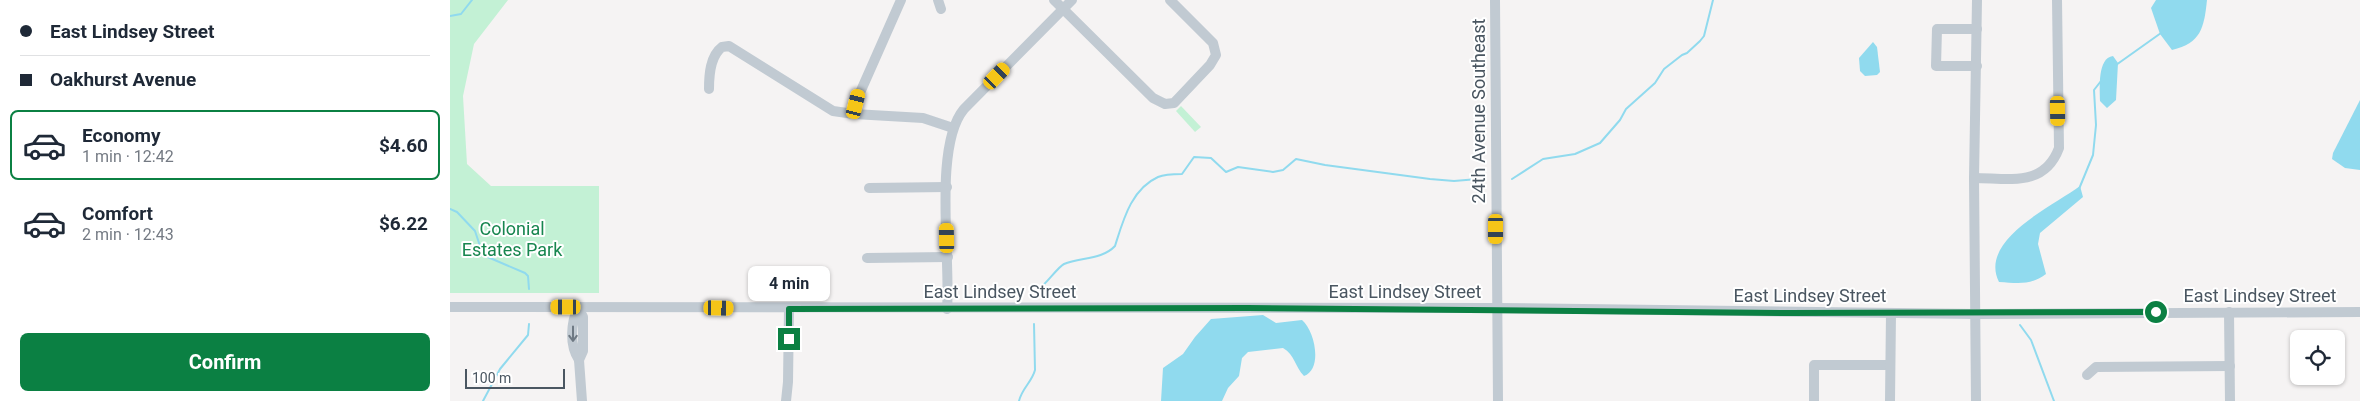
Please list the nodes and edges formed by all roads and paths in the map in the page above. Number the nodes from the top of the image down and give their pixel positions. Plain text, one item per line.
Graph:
1 (901, 0) edge
2 (1054, 0) edge
3 (1072, 0) edge
4 (1170, 0) edge
5 (1495, 0) edge
6 (1977, 0) edge
7 (2057, 0) edge
8 (1063, 9) junction
9 (1977, 29) junction
10 (1977, 66) junction
11 (709, 90) dead end
12 (854, 114) junction
13 (953, 128) junction
14 (1974, 178) junction
15 (869, 188) dead end
16 (947, 188) junction
17 (948, 257) junction
18 (867, 258) dead end
19 (578, 306) junction
20 (450, 307) edge
21 (1496, 308) junction
22 (789, 309) junction
23 (947, 309) junction
24 (2229, 312) junction
25 (2360, 312) edge
26 (1891, 313) junction
27 (1976, 314) junction
28 (1890, 365) junction
29 (2230, 366) junction
30 (2087, 375) dead end
31 (582, 401) edge
32 (786, 401) edge
33 (1498, 401) edge
34 (1814, 401) edge
35 (1890, 401) edge
36 (1976, 401) edge
37 (2230, 401) edge

1 - 12 street
2 - 8 street
3 - 8 street
4 - 8 street
5 - 21 street, 24th Avenue Southeast
6 - 9 street
7 - 14 street
8 - 13 street
9 - 10 street
9 - 10 street
10 - 14 street
11 - 12 street
12 - 13 street
13 - 16 street
14 - 27 street
15 - 16 street
16 - 17 street
17 - 18 street
17 - 23 street
19 - 20 street, East Lindsey Street
19 - 22 street, East Lindsey Street
19 - 31 street
21 - 23 street, East Lindsey Street
21 - 26 street, East Lindsey Street
21 - 33 street, 24th Avenue Southeast
22 - 23 street, East Lindsey Street
22 - 32 street
24 - 25 street, East Lindsey Street
24 - 27 street, East Lindsey Street
24 - 29 street
26 - 27 street, East Lindsey Street
26 - 28 street
27 - 36 street
28 - 34 street
28 - 35 street
29 - 30 street
29 - 37 street

